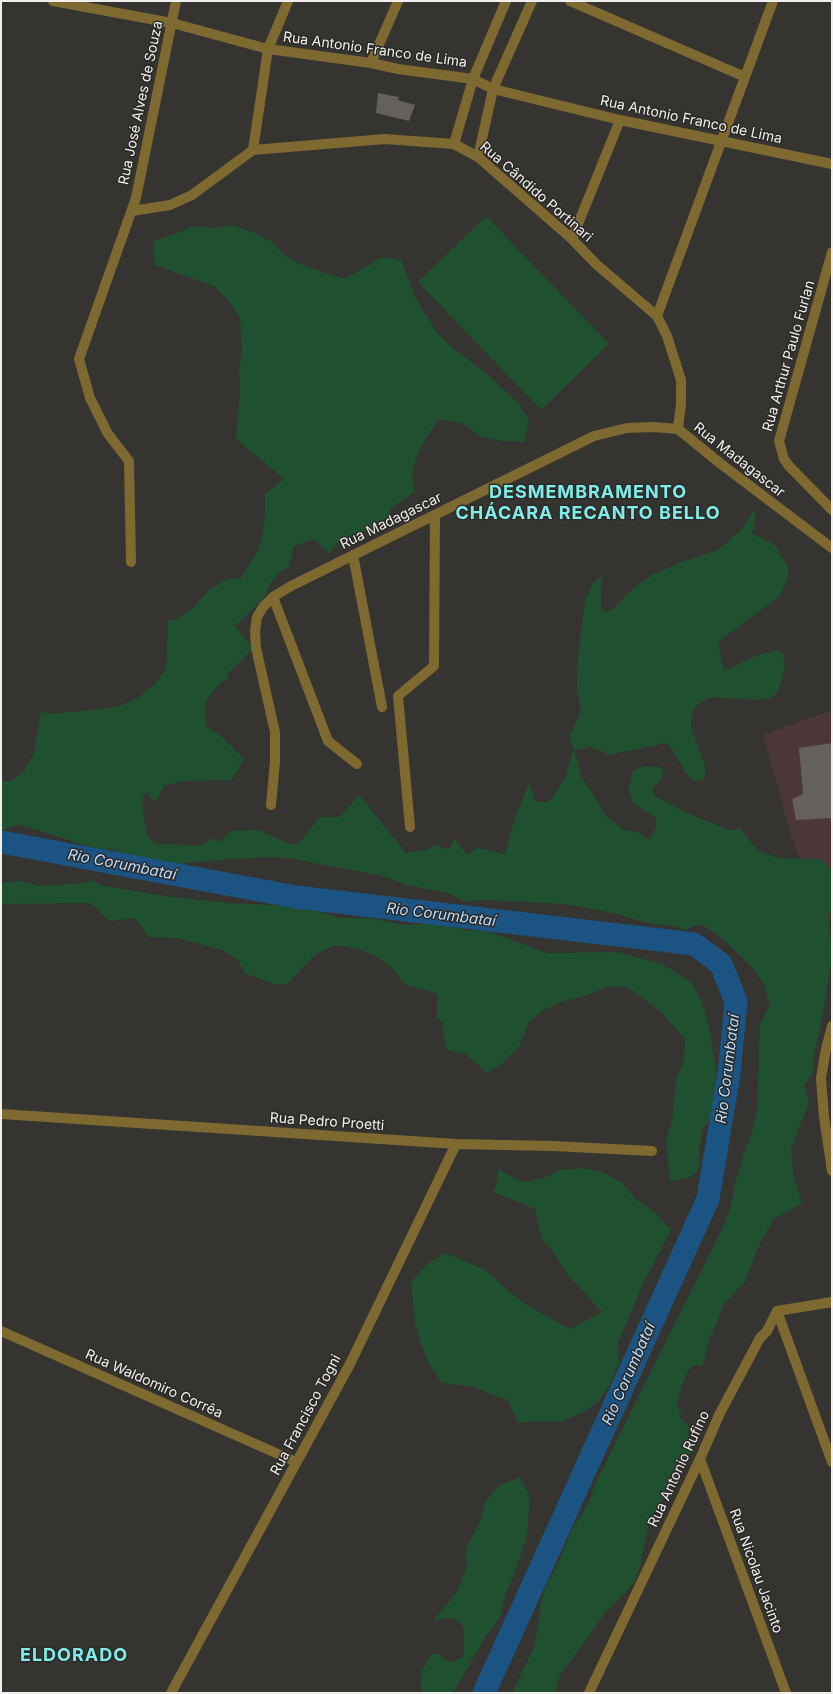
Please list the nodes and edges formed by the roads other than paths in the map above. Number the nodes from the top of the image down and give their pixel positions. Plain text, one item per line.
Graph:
1 (53, 1) edge
2 (176, 1) edge
3 (288, 1) edge
4 (398, 1) edge
5 (506, 1) edge
6 (532, 1) edge
7 (570, 1) edge
8 (773, 1) edge
9 (172, 23) junction
10 (268, 49) junction
11 (371, 64) junction
12 (745, 77) junction
13 (473, 78) junction
14 (493, 89) junction
15 (620, 120) junction
16 (721, 140) junction
17 (454, 144) junction
18 (253, 150) junction
19 (478, 157) junction
20 (832, 164) edge
21 (132, 211) junction
22 (572, 239) junction
23 (832, 252) edge
24 (657, 316) junction
25 (678, 429) junction
26 (832, 510) edge
27 (435, 515) junction
28 (832, 548) edge
29 (353, 555) junction
30 (132, 562) dead end
31 (273, 597) junction
32 (382, 707) dead end
33 (357, 764) dead end
34 (271, 805) dead end
35 (410, 827) dead end
36 (832, 1026) edge
37 (1, 1114) edge
38 (456, 1144) junction
39 (652, 1151) dead end
40 (832, 1170) edge
41 (832, 1302) edge
42 (776, 1311) junction
43 (1, 1331) edge
44 (700, 1459) junction
45 (296, 1462) junction
46 (832, 1462) edge
47 (171, 1693) edge
48 (589, 1693) edge
49 (786, 1693) edge

1 - 9 street, Rua Antonio Franco de Lima
2 - 9 street, Rua José Alves de Souza
3 - 10 street
4 - 11 street
5 - 13 street
6 - 14 street
7 - 12 street
8 - 12 street
9 - 10 street, Rua Antonio Franco de Lima
9 - 21 street, Rua José Alves de Souza
10 - 11 street, Rua Antonio Franco de Lima
10 - 18 street
11 - 13 street, Rua Antonio Franco de Lima
12 - 16 street
13 - 14 street, Rua Antonio Franco de Lima
13 - 17 street
14 - 15 street, Rua Antonio Franco de Lima
14 - 19 street
15 - 16 street, Rua Antonio Franco de Lima
15 - 22 street
16 - 20 street, Rua Antonio Franco de Lima
16 - 24 street
17 - 18 street, Rua Cândido Portinari
17 - 19 street, Rua Cândido Portinari
18 - 21 street
19 - 22 street, Rua Cândido Portinari
21 - 30 street, Rua José Alves de Souza
22 - 24 street, Rua Cândido Portinari
23 - 26 street, Rua Arthur Paulo Furlan
24 - 25 street, Rua Cândido Portinari
25 - 27 street, Rua Madagascar
25 - 28 street, Rua Madagascar
27 - 29 street, Rua Madagascar
27 - 35 street
29 - 31 street, Rua Madagascar
29 - 32 street
31 - 33 street
31 - 34 street, Rua Madagascar
36 - 40 street
37 - 38 street, Rua Pedro Proetti
38 - 39 street, Rua Pedro Proetti
38 - 45 street, Rua Francisco Togni
41 - 42 street
42 - 44 street, Rua Antonio Rufino
42 - 46 street
43 - 45 street, Rua Waldomiro Corrêa
44 - 48 street, Rua Antonio Rufino
44 - 49 street, Rua Nicolau Jacinto
45 - 47 street, Rua Francisco Togni

